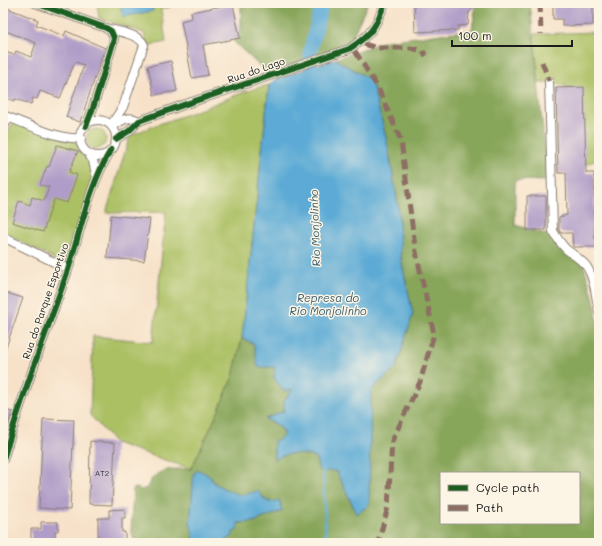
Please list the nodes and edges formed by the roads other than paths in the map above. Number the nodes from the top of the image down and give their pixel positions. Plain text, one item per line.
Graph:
1 (35, 3) edge
2 (386, 3) edge
3 (106, 28) junction
4 (549, 81) dead end
5 (6, 116) edge
6 (139, 122) junction
7 (86, 126) junction
8 (112, 126) junction
9 (3, 129) edge
10 (80, 138) junction
11 (116, 139) junction
12 (111, 150) junction
13 (87, 152) junction
14 (97, 178) junction
15 (3, 237) edge
16 (68, 269) junction
17 (596, 283) edge
18 (599, 312) edge
19 (3, 460) edge

1 - 3 street
2 - 6 street, Rua do Lago
3 - 7 street
3 - 8 street
4 - 17 street
5 - 9 street
5 - 10 street
6 - 8 street
6 - 11 street, Rua do Lago
7 - 8 street
7 - 10 street
8 - 11 street
10 - 13 street
11 - 12 street
12 - 13 street
12 - 14 street, Rua do Parque Esportivo
13 - 14 street
14 - 16 street, Rua do Parque Esportivo
15 - 16 street
16 - 19 street, Rua do Parque Esportivo
17 - 18 street

